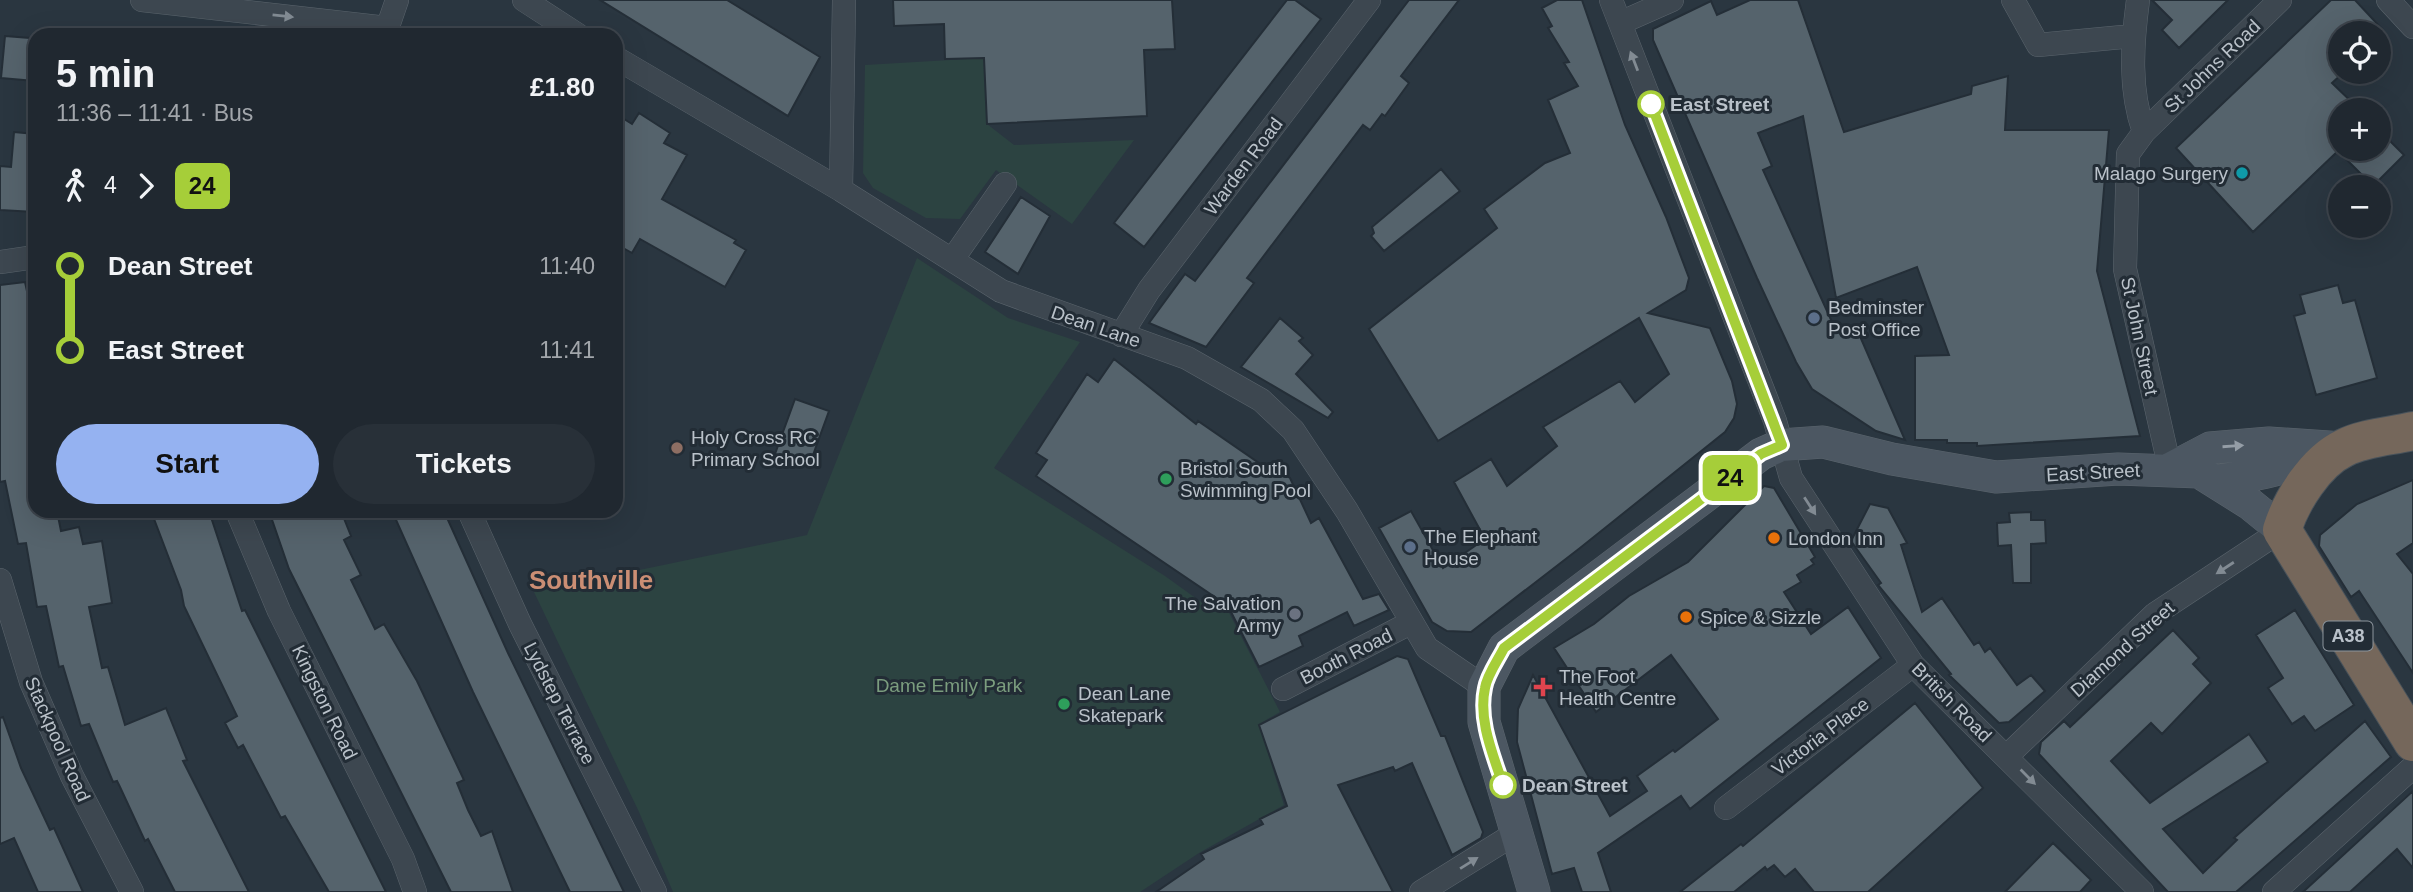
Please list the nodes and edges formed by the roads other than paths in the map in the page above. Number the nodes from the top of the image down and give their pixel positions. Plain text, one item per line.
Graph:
1 (142, 0) edge
2 (397, 0) edge
3 (524, 0) edge
4 (844, 0) edge
5 (1368, 0) edge
6 (1611, 0) edge
7 (1672, 0) edge
8 (2013, 0) edge
9 (2138, 0) edge
10 (2280, 0) edge
11 (2388, 0) edge
12 (1620, 23) junction
13 (2413, 27) edge
14 (362, 28) edge
15 (387, 28) edge
16 (567, 28) edge
17 (2133, 36) junction
18 (623, 62) edge
19 (2144, 132) junction
20 (1005, 184) dead end
21 (841, 190) junction
22 (28, 258) edge
23 (952, 260) junction
24 (0, 262) edge
25 (1121, 335) junction
26 (2413, 431) edge
27 (1782, 445) junction
28 (2343, 448) junction
29 (2170, 469) junction
30 (2216, 481) junction
31 (240, 518) edge
32 (472, 518) edge
33 (2282, 530) junction
34 (0, 580) edge
35 (1410, 623) junction
36 (1913, 665) junction
37 (1485, 687) junction
38 (1283, 688) dead end
39 (2413, 742) edge
40 (2007, 757) junction
41 (2413, 767) edge
42 (1726, 808) dead end
43 (1516, 833) junction
44 (132, 892) edge
45 (415, 892) edge
46 (655, 892) edge
47 (1421, 892) edge
48 (1534, 892) edge
49 (2142, 892) edge
50 (2274, 892) edge

1 -> 14 street
2 - 15 street
3 - 16 street
4 - 21 street
5 - 25 street, Warden Road
6 - 12 street
7 - 12 street
8 - 17 street
9 - 17 street
10 - 19 street, St Johns Road
11 - 13 street
27 -> 12 street
17 - 19 street
18 - 21 street, Dean Lane
19 - 29 street, St John Street
20 - 23 street
21 - 23 street, Dean Lane
22 - 24 street
23 - 25 street, Dean Lane
25 - 35 street, Dean Lane
26 - 28 highway
27 - 29 main road, East Street
27 -> 36 street, British Road
27 - 37 main road
29 -> 28 main road, East Street
28 - 30 main road
28 - 33 highway
29 - 30 main road, East Street
30 - 33 main road, East Street
31 - 45 street, Kingston Road
32 - 46 street, Lydstep Terrace
33 - 39 highway, A38
33 -> 40 street, Diamond Street
34 - 44 street, Stackpool Road
35 - 37 street, Dean Lane
35 - 38 street, Booth Road
36 - 40 street, British Road
36 - 42 street, Victoria Place
37 - 43 main road
40 -> 49 street, British Road
41 - 50 street
47 -> 43 street
43 - 48 main road

